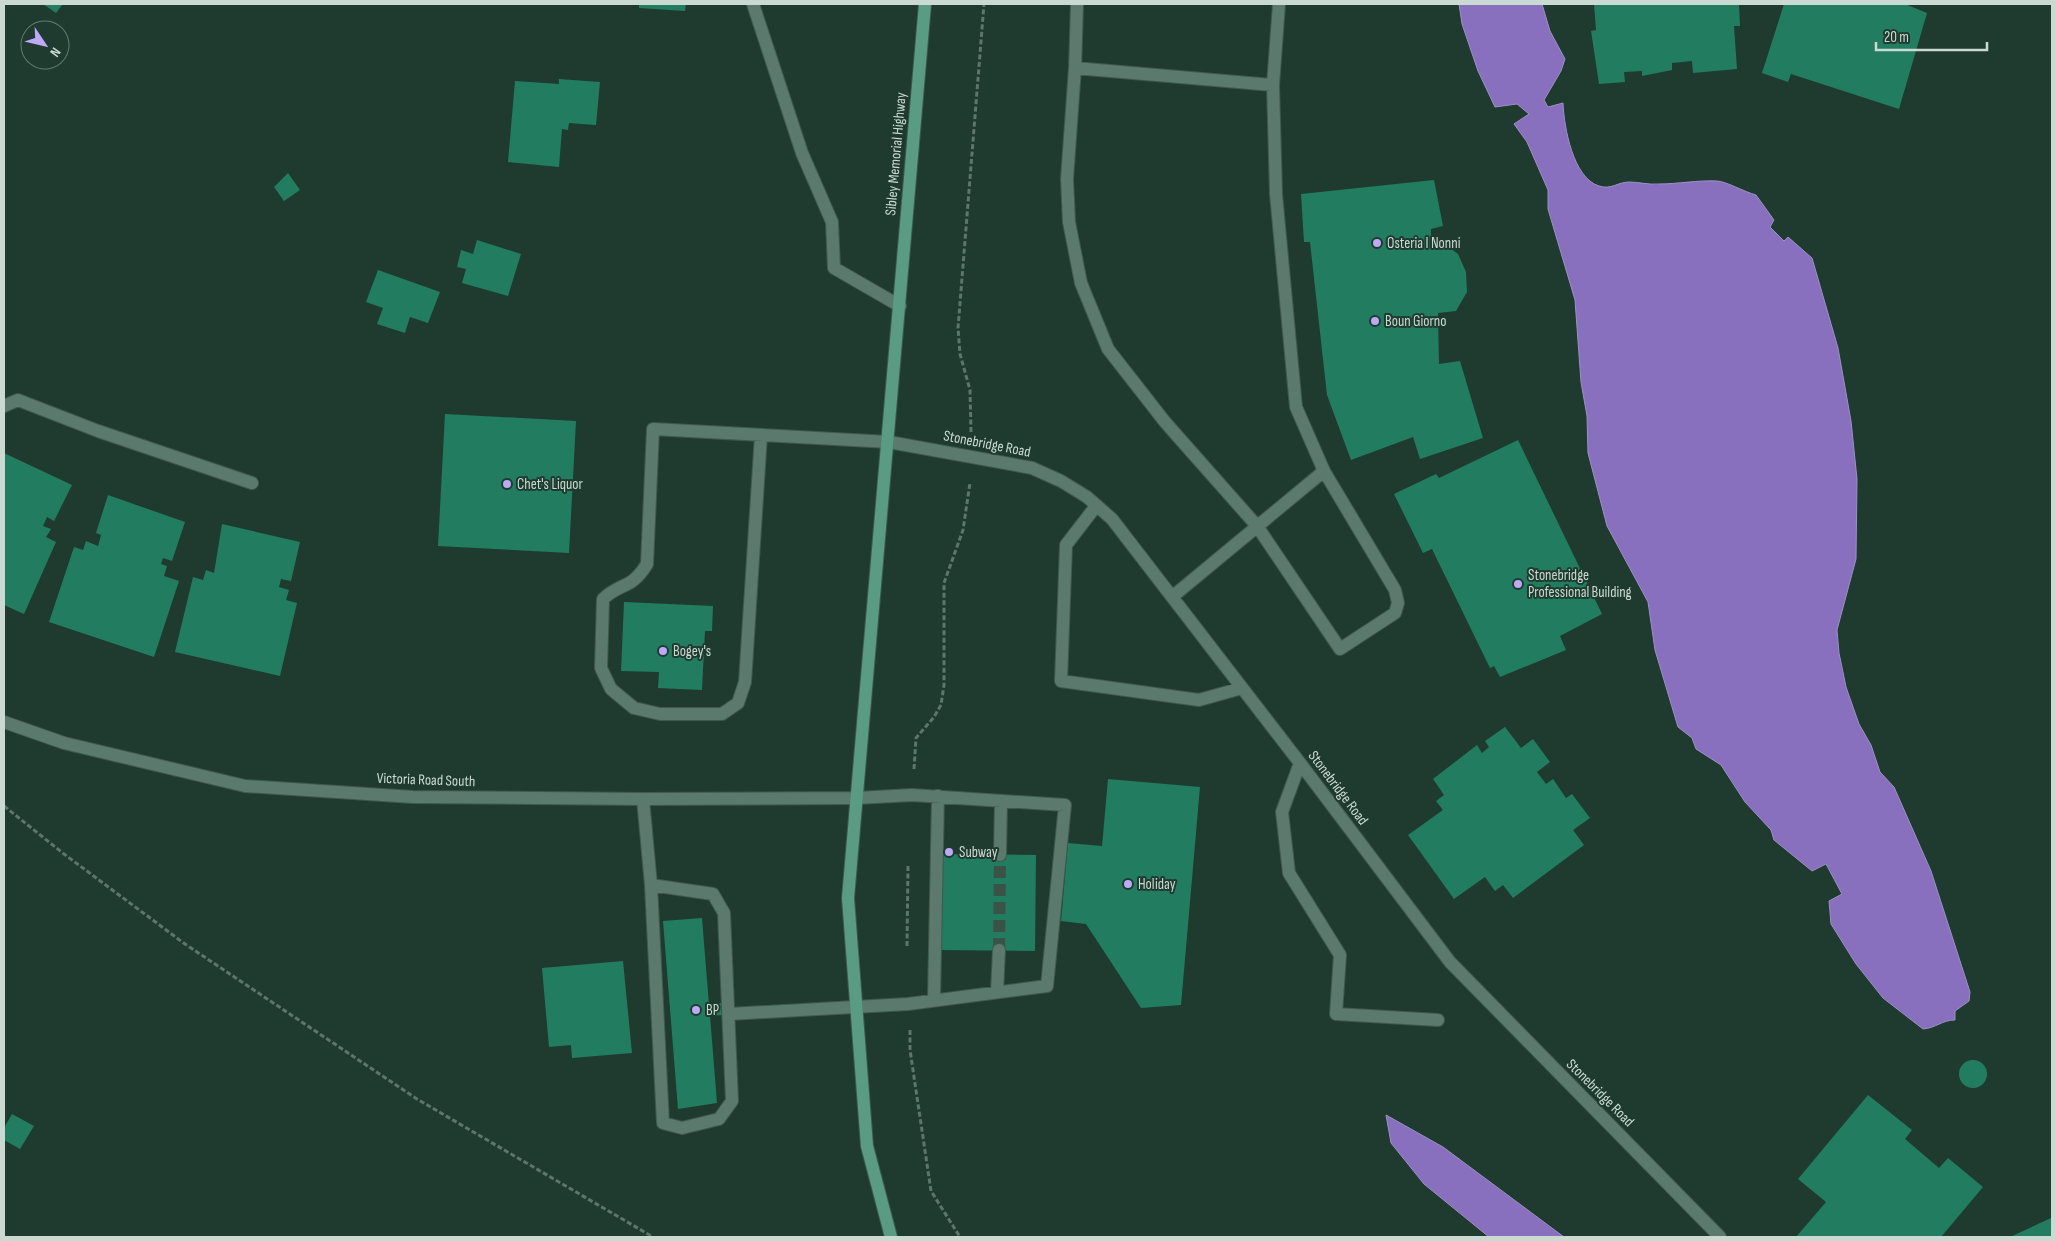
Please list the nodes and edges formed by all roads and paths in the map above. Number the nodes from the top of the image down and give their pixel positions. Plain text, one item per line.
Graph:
1 (752, 4) edge
2 (925, 4) edge
3 (984, 4) edge
4 (1078, 4) edge
5 (1279, 4) edge
6 (1075, 70) junction
7 (1274, 85) junction
8 (900, 306) junction
9 (4, 406) edge
10 (761, 435) junction
11 (889, 442) junction
12 (971, 458) junction
13 (1324, 471) junction
14 (252, 483) dead end
15 (1096, 506) junction
16 (1256, 526) junction
17 (1172, 597) junction
18 (1242, 688) junction
19 (4, 722) edge
20 (1300, 763) junction
21 (912, 795) junction
22 (938, 796) junction
23 (857, 798) junction
24 (643, 800) junction
25 (1001, 801) junction
26 (4, 806) edge
27 (1000, 855) tunnel mouth
28 (908, 862) dead end
29 (651, 885) junction
30 (907, 949) dead end
31 (999, 950) tunnel mouth
32 (997, 992) junction
33 (934, 999) junction
34 (908, 1004) junction
35 (857, 1008) junction
36 (730, 1014) junction
37 (1438, 1020) dead end
38 (653, 1237) edge
39 (891, 1237) edge
40 (960, 1237) edge
41 (1720, 1237) edge

1 - 8 street
2 - 8 main road, Sibley Memorial Highway
3 - 12 path
4 - 6 street
5 - 7 street
6 - 7 street
6 - 16 street
7 - 13 street
8 - 11 main road, Sibley Memorial Highway
9 - 14 street
10 - 10 street, Stonebridge Road
10 - 11 street, Stonebridge Road
11 - 12 street, Stonebridge Road
11 - 23 main road, Sibley Memorial Highway
12 - 15 street, Stonebridge Road
12 - 21 path
13 - 16 street
13 - 16 street
15 - 17 street, Stonebridge Road
15 - 18 street
16 - 17 street
17 - 18 street, Stonebridge Road
18 - 20 street, Stonebridge Road
19 - 24 street, Victoria Road South
20 - 37 street
20 - 41 street, Stonebridge Road
21 - 22 street, Victoria Road South
21 - 23 street, Victoria Road South
22 - 25 street, Victoria Road South
22 - 33 street
23 - 24 street, Victoria Road South
23 - 35 main road, Sibley Memorial Highway
24 - 29 street
25 - 27 street
25 - 32 street, Victoria Road South
26 - 38 path
28 - 30 path
29 - 36 street
29 - 36 street
31 - 32 street
32 - 33 street
33 - 34 street
34 - 35 street
34 - 40 path
35 - 36 street
35 - 39 main road, Sibley Memorial Highway

